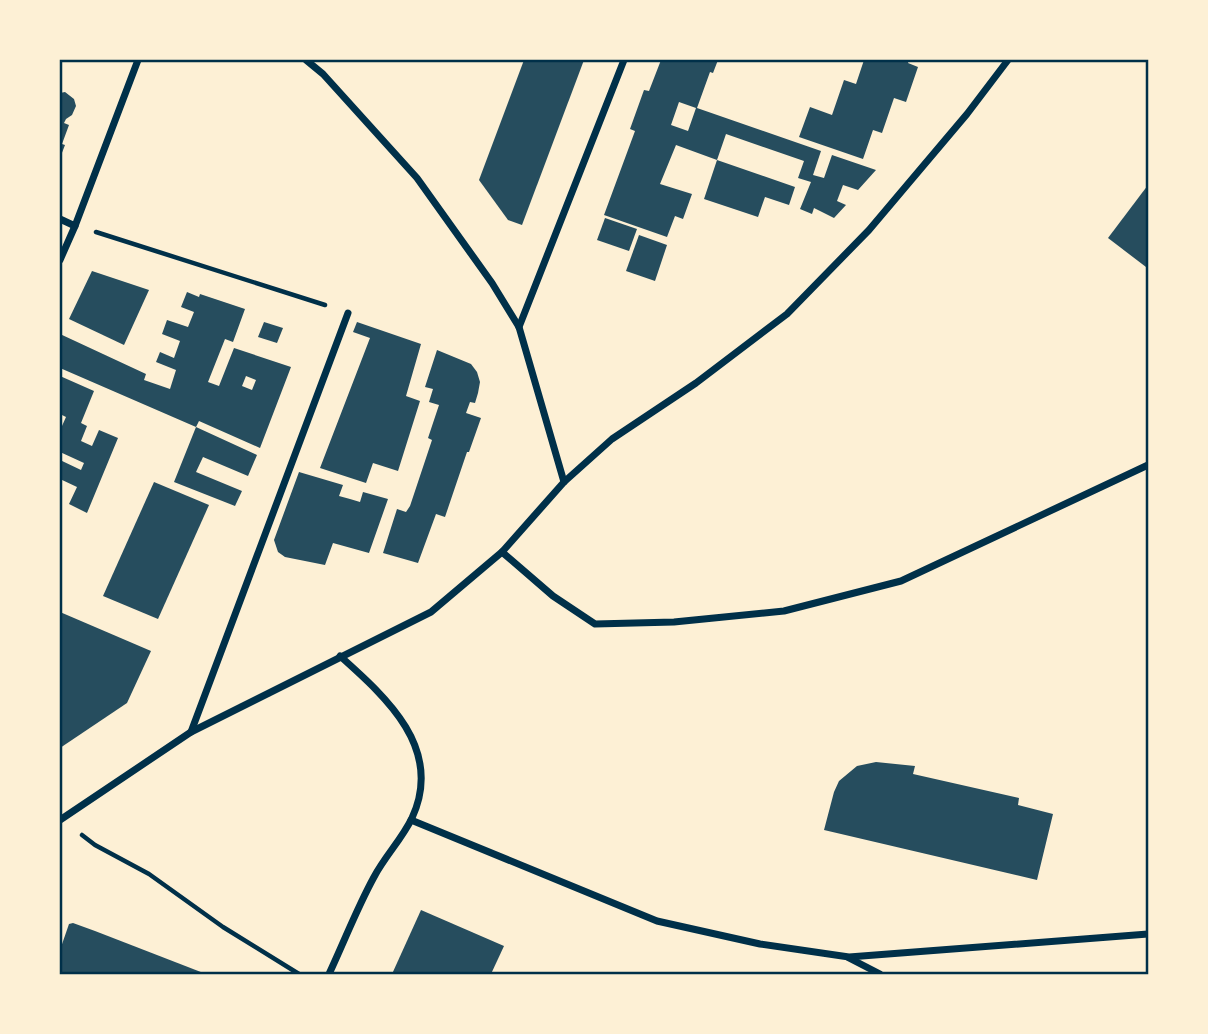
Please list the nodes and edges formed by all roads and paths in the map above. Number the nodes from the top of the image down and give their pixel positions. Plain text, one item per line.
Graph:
1 (138, 60) edge
2 (306, 60) edge
3 (624, 60) edge
4 (1008, 60) edge
5 (60, 219) edge
6 (75, 226) junction
7 (60, 260) edge
8 (348, 313) joint
9 (519, 327) junction
10 (1149, 466) edge
11 (564, 482) junction
12 (502, 552) junction
13 (340, 656) junction
14 (191, 732) junction
15 (61, 819) edge
16 (411, 820) junction
17 (1149, 934) edge
18 (849, 957) junction
19 (299, 975) edge
20 (329, 975) edge
21 (880, 975) edge

1 - 6 street
2 - 9 street
3 - 9 street
4 - 11 street
5 - 6 street
6 - 7 street
6 - 8 path
8 - 14 street
9 - 11 street
10 - 12 street
11 - 12 street
12 - 13 street
13 - 14 street
13 - 16 street
14 - 15 street
15 - 19 path
16 - 18 street
16 - 20 street
17 - 18 street
18 - 21 street

